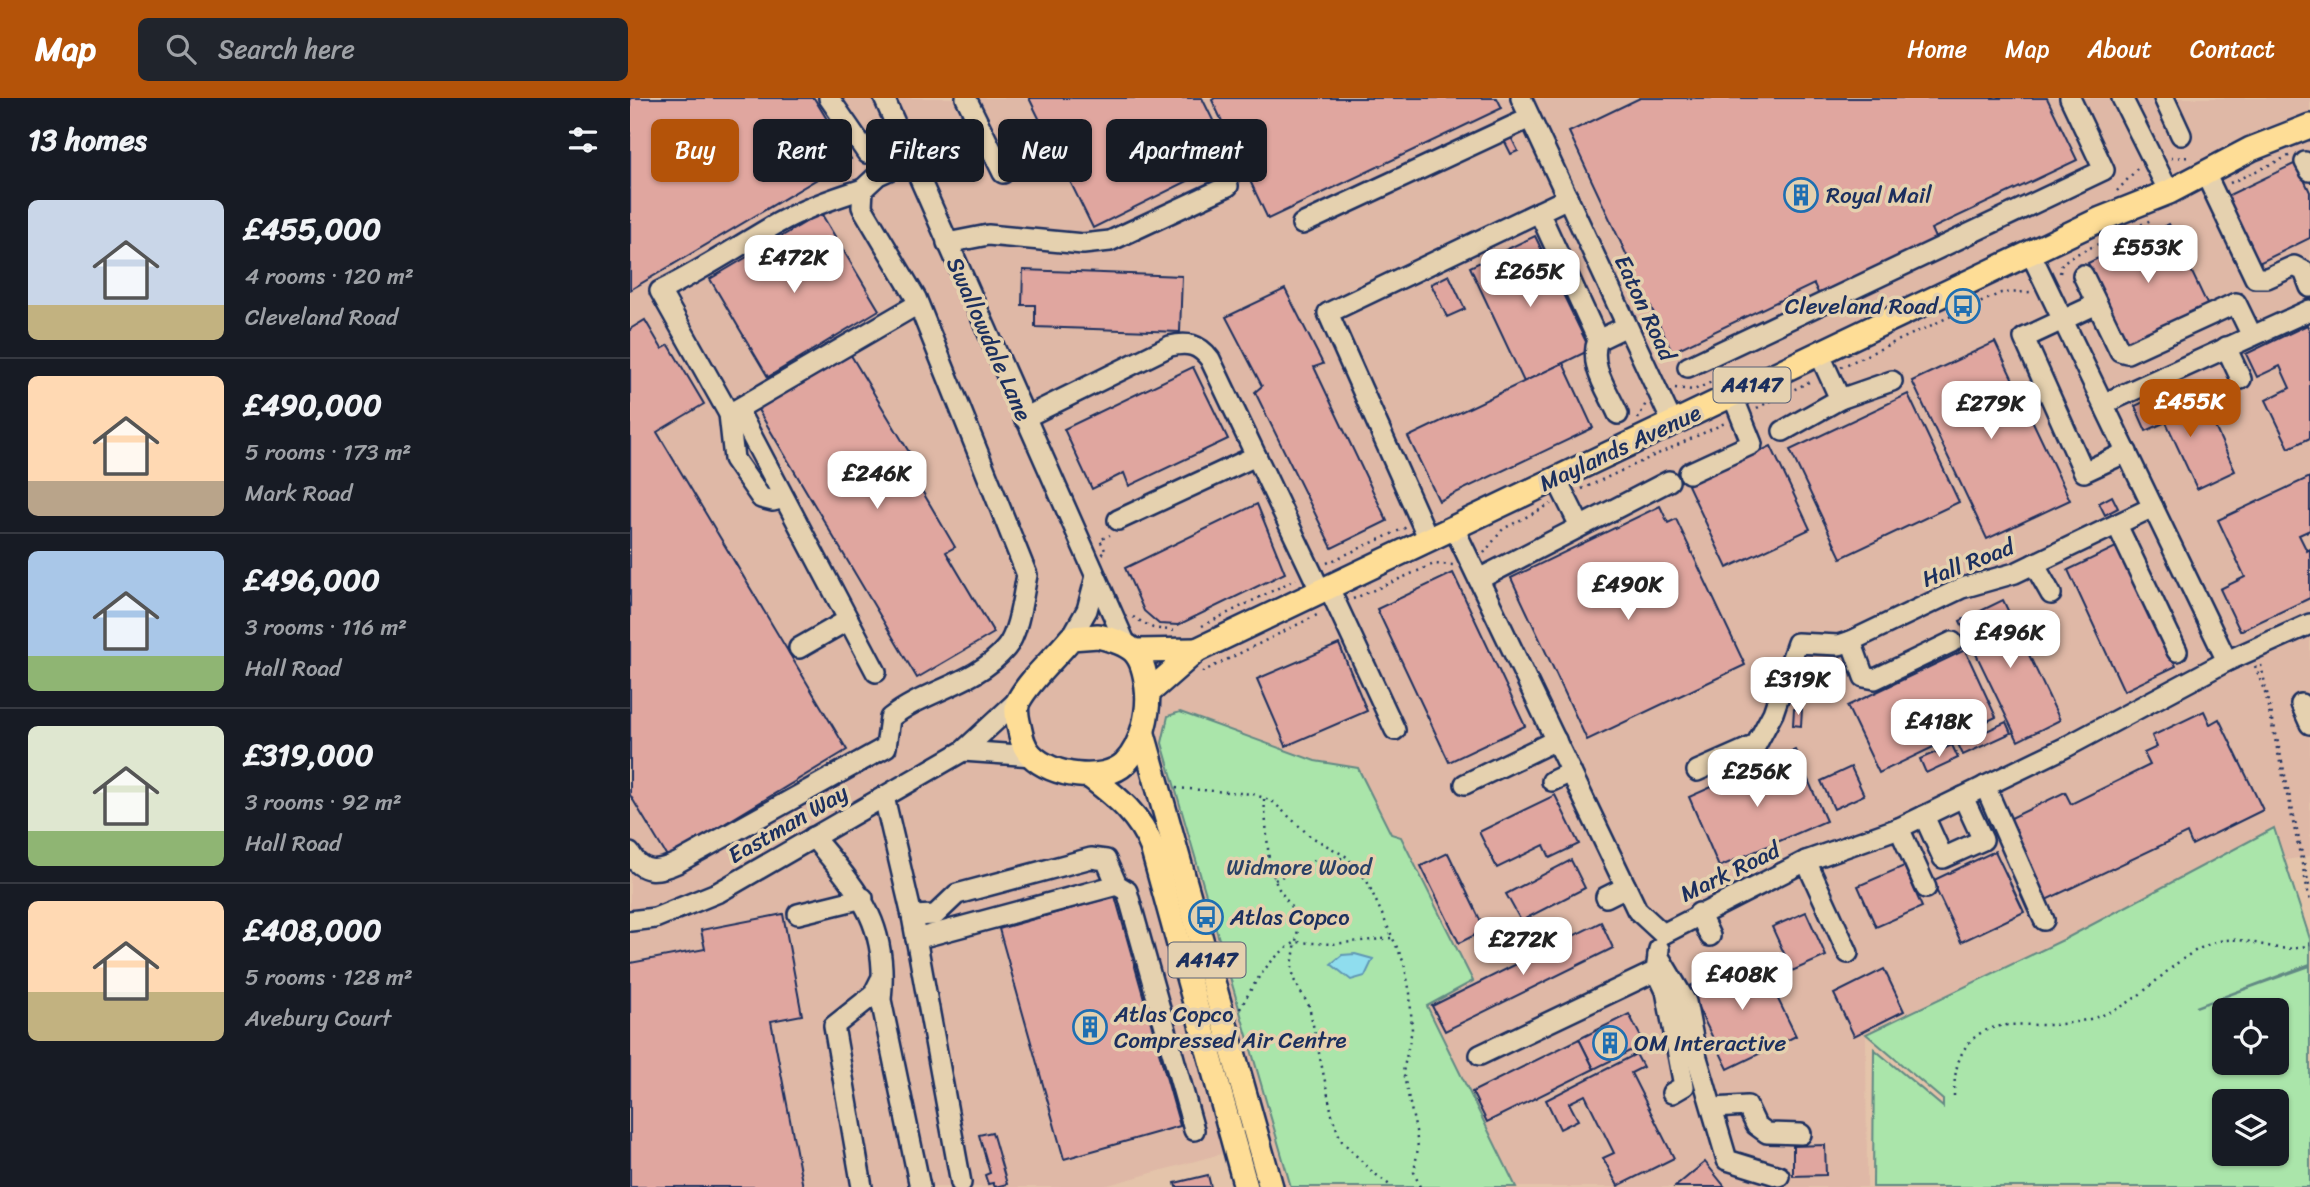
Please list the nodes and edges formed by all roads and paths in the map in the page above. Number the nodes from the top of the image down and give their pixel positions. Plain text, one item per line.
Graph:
1 (829, 98) edge
2 (884, 98) edge
3 (965, 98) edge
4 (1521, 98) edge
5 (2070, 98) edge
6 (2164, 98) edge
7 (2126, 99) edge
8 (1530, 118) junction
9 (893, 119) edge
10 (2310, 127) edge
11 (2181, 135) dead end
12 (866, 152) edge
13 (998, 163) edge
14 (2206, 175) junction
15 (870, 182) edge
16 (921, 182) edge
17 (1227, 186) dead end
18 (863, 189) junction
19 (2169, 192) junction
20 (1567, 198) junction
21 (1539, 212) junction
22 (1302, 223) dead end
23 (947, 243) junction
24 (2031, 254) junction
25 (2083, 275) dead end
26 (2310, 287) edge
27 (918, 304) junction
28 (2097, 304) junction
29 (2310, 310) edge
30 (2064, 320) junction
31 (1627, 326) junction
32 (2252, 336) junction
33 (1598, 340) junction
34 (2226, 348) junction
35 (1819, 353) junction
36 (1688, 367) dead end
37 (2241, 379) dead end
38 (1892, 381) dead end
39 (1732, 394) junction
40 (1840, 399) junction
41 (2105, 403) junction
42 (734, 412) junction
43 (1618, 414) dead end
44 (1024, 418) junction
45 (1673, 425) junction
46 (1783, 431) dead end
47 (2132, 452) junction
48 (1256, 456) junction
49 (1689, 473) dead end
50 (1556, 478) junction
51 (1669, 481) dead end
52 (2153, 508) junction
53 (1118, 520) dead end
54 (2117, 525) junction
55 (1580, 526) junction
56 (1454, 528) junction
57 (1107, 537) dead end
58 (1429, 540) junction
59 (1102, 544) dead end
60 (1096, 549) dead end
61 (1099, 555) dead end
62 (2034, 564) junction
63 (1472, 572) junction
64 (1095, 580) junction
65 (1328, 594) junction
66 (2051, 594) dead end
67 (1124, 612) dead end
68 (848, 620) junction
69 (2310, 624) edge
70 (1177, 631) dead end
71 (1071, 638) junction
72 (1851, 641) junction
73 (1952, 642) dead end
74 (1130, 647) junction
75 (799, 648) dead end
76 (1197, 650) junction
77 (2177, 652) dead end
78 (2255, 658) dead end
79 (2260, 660) dead end
80 (2227, 662) junction
81 (876, 672) dead end
82 (1196, 675) dead end
83 (1148, 693) junction
84 (1017, 701) junction
85 (2301, 704) dead end
86 (2310, 724) edge
87 (1395, 730) dead end
88 (1143, 734) junction
89 (1556, 740) junction
90 (962, 751) junction
91 (1032, 756) junction
92 (1697, 771) dead end
93 (1571, 772) junction
94 (1092, 778) junction
95 (1552, 781) dead end
96 (1465, 784) dead end
97 (1984, 786) junction
98 (1171, 789) dead end
99 (884, 797) junction
100 (1963, 797) junction
101 (1264, 798) junction
102 (1924, 816) junction
103 (1899, 828) junction
104 (813, 837) junction
105 (630, 853) edge
106 (1347, 857) junction
107 (1806, 862) junction
108 (1275, 880) junction
109 (1117, 885) junction
110 (1626, 887) junction
111 (1926, 888) dead end
112 (2310, 890) edge
113 (1606, 897) dead end
114 (863, 898) junction
115 (2310, 901) edge
116 (1699, 913) junction
117 (798, 914) dead end
118 (912, 916) junction
119 (2044, 920) dead end
120 (630, 921) edge
121 (1663, 934) junction
122 (1710, 936) dead end
123 (1392, 938) junction
124 (916, 939) junction
125 (1296, 942) junction
126 (2310, 944) edge
127 (1847, 953) dead end
128 (1657, 963) junction
129 (884, 974) junction
130 (1222, 1014) junction
131 (1480, 1055) dead end
132 (1672, 1093) dead end
133 (1954, 1096) dead end
134 (1714, 1108) junction
135 (1194, 1130) dead end
136 (1801, 1134) dead end
137 (1779, 1176) dead end
138 (961, 1183) dead end
139 (862, 1187) edge
140 (920, 1187) edge
141 (1246, 1187) edge
142 (1272, 1187) edge
143 (1392, 1187) edge
144 (1420, 1187) edge

1 - 12 street
2 - 9 street, Swallowdale Lane
3 - 13 street
4 - 8 street, Eaton Road
5 - 36 street
6 - 11 street
7 - 19 street
8 - 20 street, Eaton Road
8 - 22 street
10 - 14 main road, Maylands Avenue / A4147
14 - 19 main road, Maylands Avenue / A4147
14 - 26 street
15 - 18 street
16 - 23 street, Swallowdale Lane
17 - 23 street
18 - 27 street
18 - 42 street
19 - 24 main road, Maylands Avenue / A4147
20 - 21 street
20 - 31 street, Eaton Road
21 - 33 street
21 - 58 street
23 - 44 street, Swallowdale Lane
24 - 30 street
24 - 35 main road, Maylands Avenue / A4147
25 - 28 street
27 - 42 street
27 - 105 street
28 - 30 street
28 - 32 street
29 - 32 street
30 - 41 street
30 - 47 street
31 - 33 street
31 - 45 street, Eaton Road
32 - 34 street
33 - 43 street
34 - 37 street
34 - 41 street
35 - 39 main road, Maylands Avenue / A4147
35 - 40 street
38 - 40 street
39 - 45 main road, Maylands Avenue / A4147
39 - 49 street
40 - 46 street
41 - 47 street
42 - 68 street
44 - 48 street
44 - 64 street, Swallowdale Lane
45 - 50 main road, Maylands Avenue / A4147
47 - 52 street
48 - 53 street
48 - 65 street
50 - 55 street
50 - 56 main road, Maylands Avenue / A4147
51 - 55 street
52 - 54 street, Hall Road
52 - 80 street
54 - 62 street, Hall Road
54 - 77 street
55 - 63 street
56 - 58 main road, Maylands Avenue / A4147
56 - 63 street
57 - 59 path
58 - 65 main road, Maylands Avenue / A4147
60 - 61 path
62 - 66 street
62 - 72 street, Hall Road
63 - 65 path
63 - 89 street
64 - 71 street
64 - 74 street, Swallowdale Lane
65 - 76 main road, Maylands Avenue / A4147
65 - 82 path
65 - 87 street
67 - 70 path
68 - 75 street
68 - 81 street
69 - 80 street, Mark Road
71 - 74 main road
71 - 84 main road
72 - 73 street
72 - 92 street, Hall Road
74 - 76 main road, Maylands Avenue / A4147
74 - 83 main road
76 - 83 main road, Maylands Avenue / A4147
78 - 115 path
79 - 112 path
80 - 97 street, Mark Road
83 - 88 main road
84 - 90 street, Eastman Way
84 - 91 main road
85 - 86 street
88 - 94 main road
88 - 130 main road, A4147
89 - 93 street
89 - 96 street
90 - 91 street
90 - 99 street, Eastman Way
91 - 94 main road
93 - 95 street
93 - 110 street
94 - 141 main road, A4147
97 - 100 street, Mark Road
97 - 119 street
98 - 101 path
99 - 104 street, Eastman Way
99 - 118 street
100 - 102 street, Mark Road
100 - 102 street
101 - 106 path
101 - 108 path
102 - 103 street, Mark Road
103 - 107 street, Mark Road
103 - 111 street
104 - 114 street
104 - 120 street, Eastman Way
106 - 108 path
106 - 123 path
107 - 116 street, Mark Road
107 - 127 street
108 - 125 path
109 - 118 street
109 - 124 street
109 - 135 street
110 - 113 street
110 - 121 street
114 - 117 street
114 - 129 street
116 - 121 street, Mark Road
116 - 122 street
118 - 124 street
121 - 128 street
123 - 125 path
123 - 144 path
124 - 138 street
125 - 130 path
125 - 143 path
126 - 133 path
128 - 131 street
128 - 132 street
128 - 134 street
129 - 139 street
129 - 140 street
130 - 142 main road, A4147
134 - 136 street
134 - 137 street

